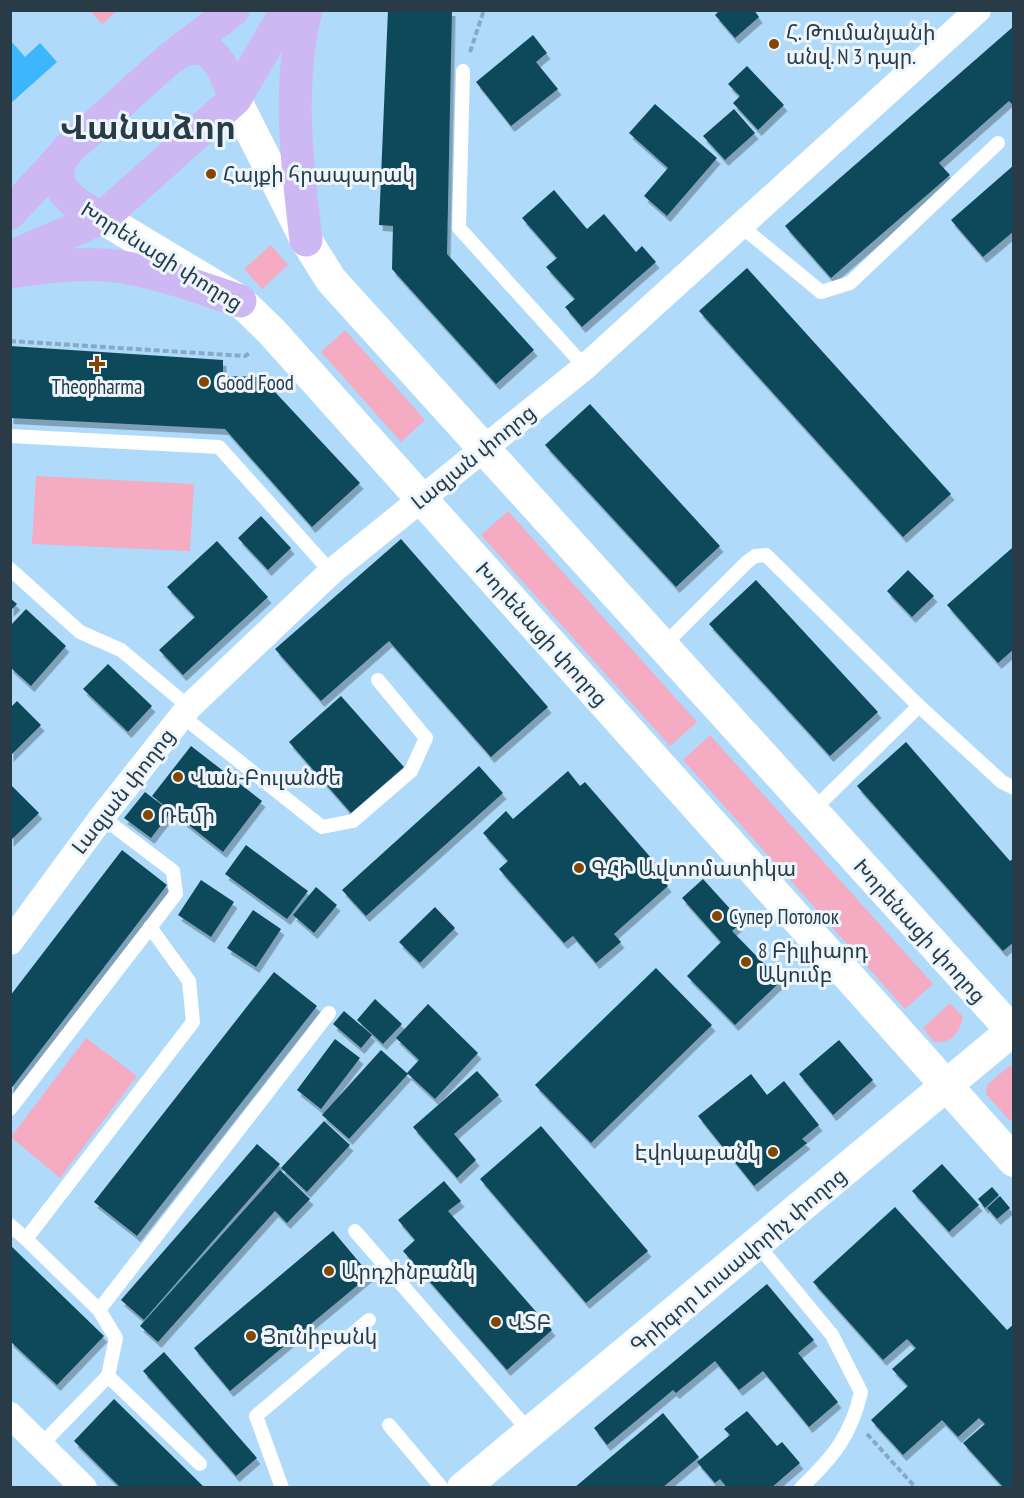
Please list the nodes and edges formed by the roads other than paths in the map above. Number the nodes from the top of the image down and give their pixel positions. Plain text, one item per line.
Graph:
1 (233, 10) edge
2 (287, 10) edge
3 (306, 10) edge
4 (978, 10) edge
5 (168, 60) junction
6 (463, 72) road end
7 (235, 99) junction
8 (998, 143) dead end
9 (70, 147) junction
10 (10, 213) edge
11 (102, 218) junction
12 (741, 226) junction
13 (306, 240) junction
14 (10, 257) edge
15 (10, 272) edge
16 (240, 301) junction
17 (585, 367) junction
18 (10, 436) edge
19 (484, 449) junction
20 (421, 499) junction
21 (10, 569) edge
22 (331, 572) junction
23 (663, 646) junction
24 (378, 680) dead end
25 (920, 706) junction
26 (186, 711) junction
27 (1014, 788) edge
28 (812, 811) junction
29 (102, 817) junction
30 (150, 927) junction
31 (10, 942) edge
32 (329, 1013) dead end
33 (1013, 1031) edge
34 (947, 1087) junction
35 (10, 1109) edge
36 (1014, 1161) edge
37 (10, 1225) edge
38 (355, 1231) dead end
39 (26, 1239) junction
40 (757, 1244) junction
41 (99, 1310) junction
42 (369, 1320) dead end
43 (108, 1376) junction
44 (10, 1415) edge
45 (389, 1425) dead end
46 (530, 1432) junction
47 (41, 1445) junction
48 (200, 1464) dead end
49 (84, 1488) edge
50 (282, 1488) edge
51 (442, 1488) edge
52 (463, 1488) edge
53 (801, 1488) edge

1 - 5 main road
2 - 7 main road
3 - 13 main road
4 - 12 street, Լազյան փողոց
5 - 7 main road, Խորենացի փողոց
5 - 9 main road
6 - 17 lane
7 - 11 main road
7 - 13 street, Խորենացի փողոց
8 - 12 lane
9 - 10 main road
9 - 11 main road, Խորենացի փողոց
11 - 14 main road
11 - 16 street, Խորենացի փողոց
12 - 17 street, Լազյան փողոց
13 - 19 street, Խորենացի փողոց
15 - 16 main road
16 - 20 street, Խորենացի փողոց
17 - 19 street, Լազյան փողոց
18 - 22 lane
19 - 20 street, Լազյան փողոց
19 - 23 street, Խորենացի փողոց
20 - 22 street, Լազյան փողոց
20 - 34 street, Խորենացի փողոց
21 - 26 lane
22 - 26 street, Լազյան փողոց
23 - 25 lane
23 - 28 street, Խորենացի փողոց
24 - 26 lane
25 - 27 lane
25 - 28 lane
26 - 29 street, Լազյան փողոց
28 - 33 street, Խորենացի փողոց
29 - 30 lane
29 - 31 street, Լազյան փողոց
30 - 35 lane
30 - 39 lane
32 - 41 lane
33 - 34 street, Գրիգոր Լուսավորիչ փողոց
34 - 36 street, Խորենացի փողոց
34 - 40 street, Գրիգոր Լուսավորիչ փողոց
37 - 39 lane
38 - 46 lane
39 - 41 lane
40 - 46 street, Գրիգոր Լուսավորիչ փողոց
40 - 53 lane
41 - 43 lane
42 - 50 lane
43 - 47 lane
43 - 48 lane
44 - 47 street
45 - 51 lane
46 - 52 street, Գրիգոր Լուսավորիչ փողոց
47 - 49 street

